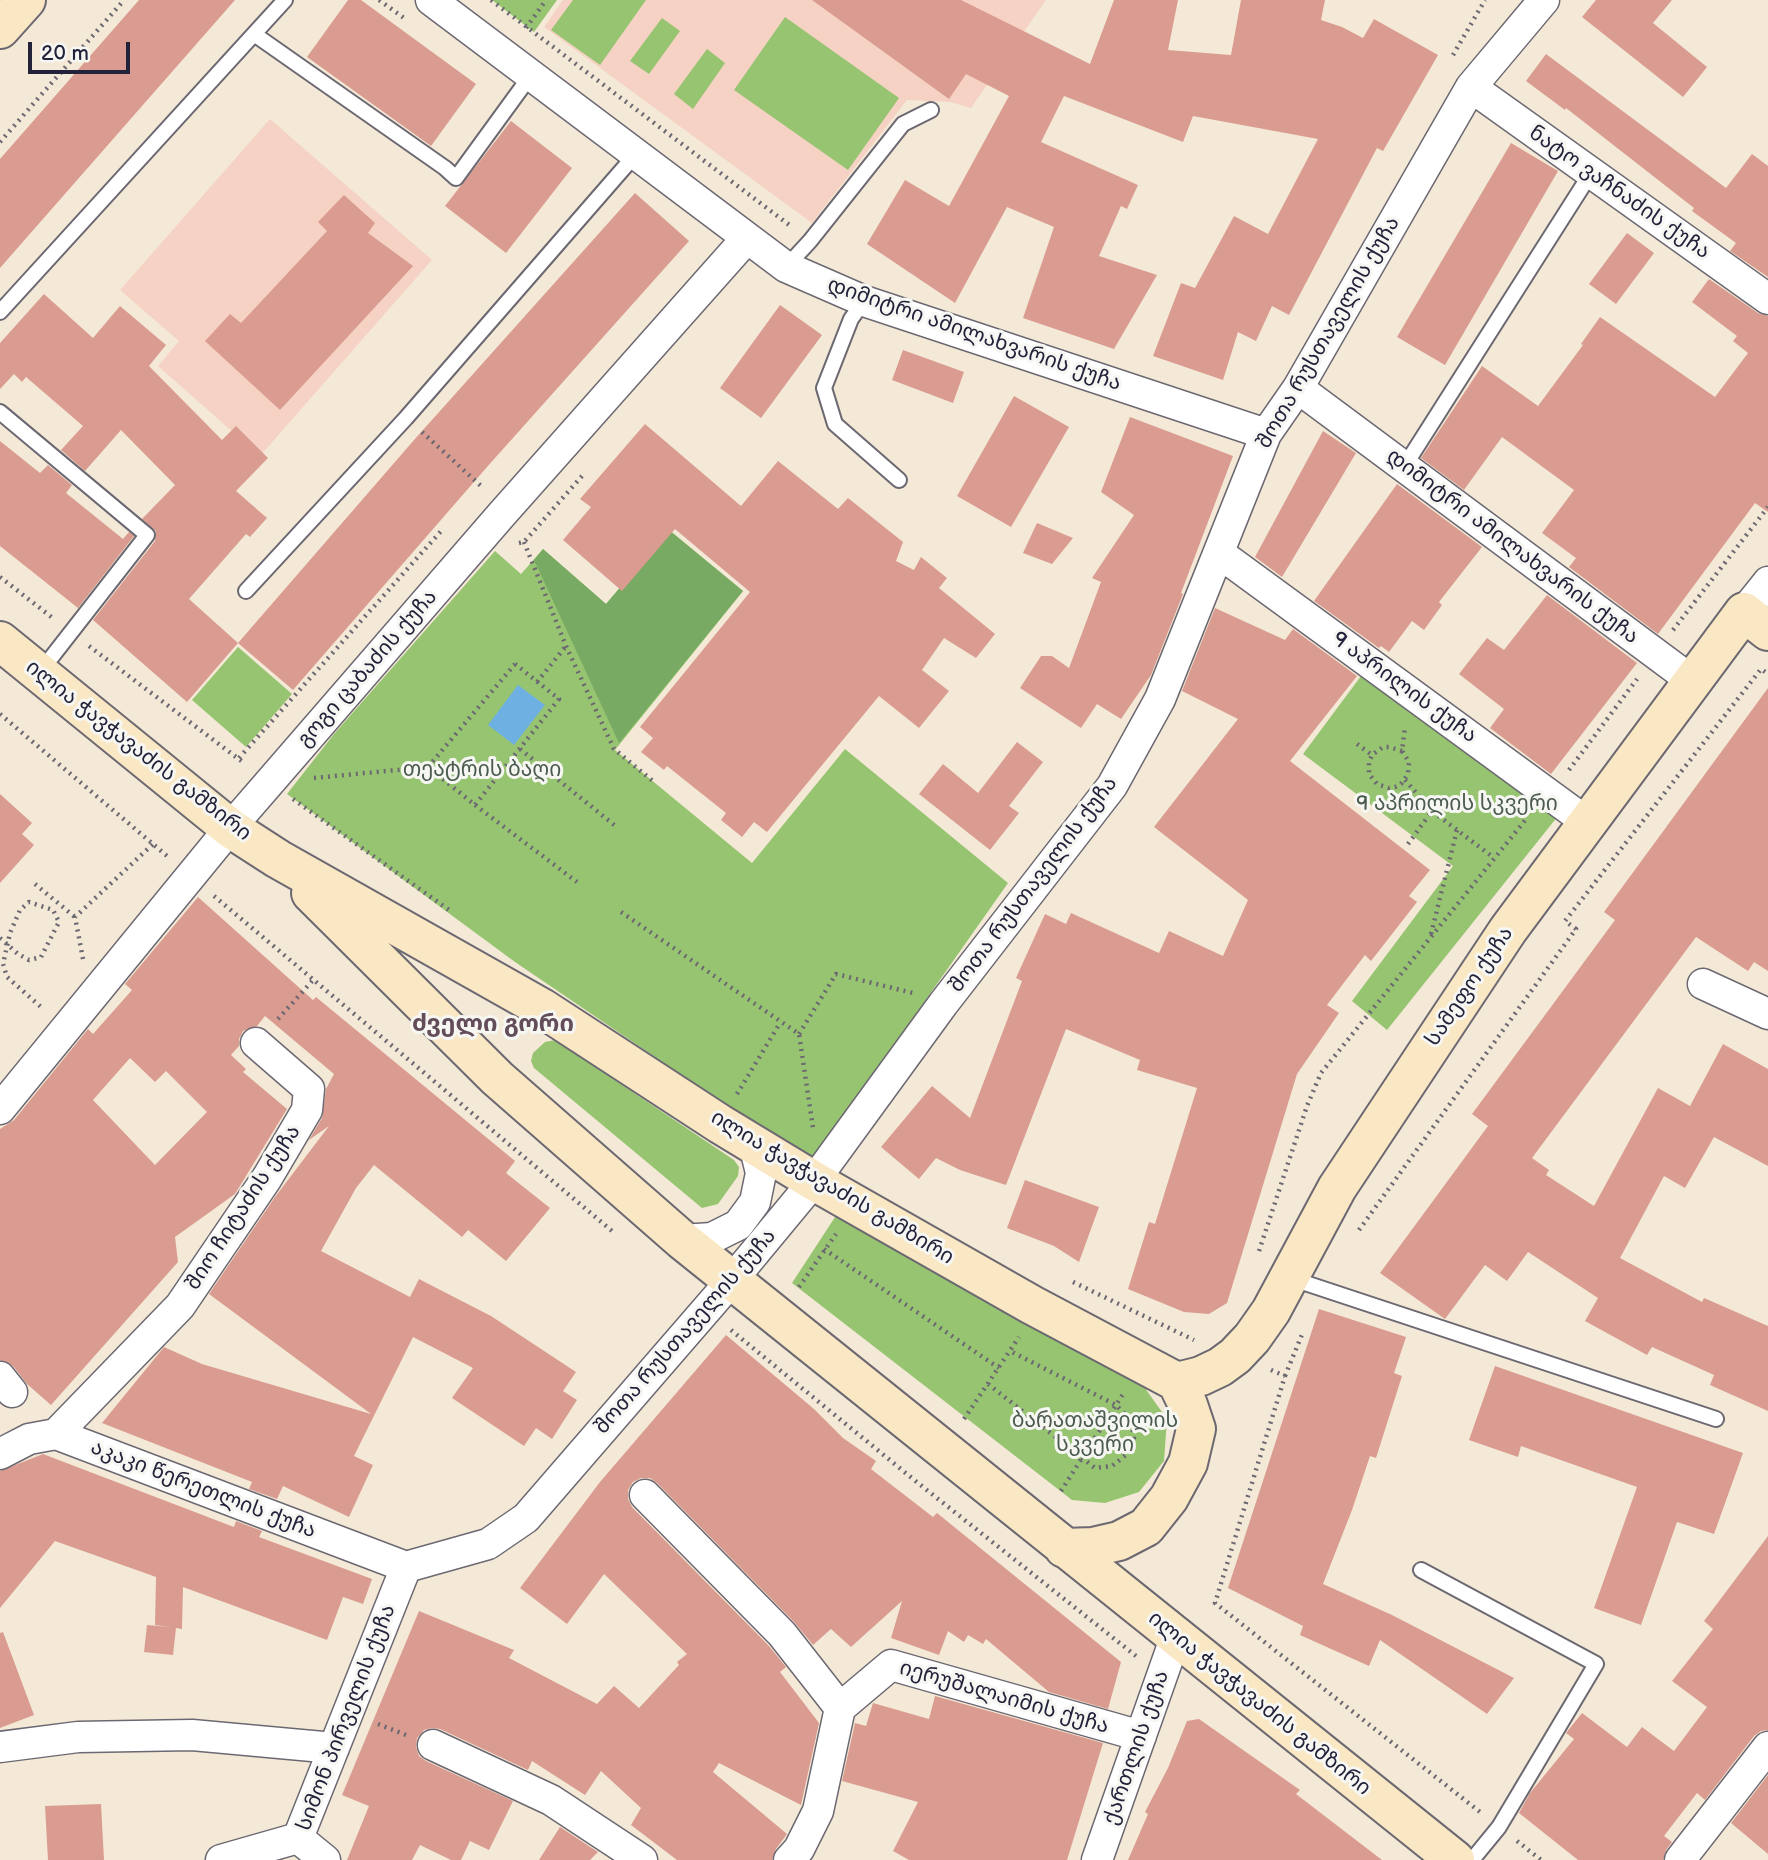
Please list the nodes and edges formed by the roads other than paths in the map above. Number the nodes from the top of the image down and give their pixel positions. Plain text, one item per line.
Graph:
1 (26, 0) edge
2 (285, 0) edge
3 (432, 0) edge
4 (1544, 0) edge
5 (0, 29) edge
6 (254, 34) junction
7 (531, 75) junction
8 (1471, 87) junction
9 (931, 110) dead end
10 (636, 154) junction
11 (1591, 173) junction
12 (747, 238) junction
13 (786, 267) junction
14 (1768, 299) edge
15 (864, 301) junction
16 (0, 312) edge
17 (1298, 388) junction
18 (0, 412) edge
19 (1266, 434) junction
20 (1404, 467) junction
21 (900, 480) dead end
22 (1217, 559) junction
23 (1768, 582) edge
24 (246, 591) dead end
25 (1756, 622) edge
26 (0, 641) edge
27 (39, 673) junction
28 (1691, 680) junction
29 (1588, 823) junction
30 (230, 828) junction
31 (278, 859) junction
32 (1703, 984) dead end
33 (1768, 1014) edge
34 (256, 1043) road end
35 (0, 1109) edge
36 (754, 1144) junction
37 (814, 1181) junction
38 (682, 1240) junction
39 (732, 1280) junction
40 (1305, 1283) junction
41 (1177, 1382) junction
42 (1716, 1419) dead end
43 (56, 1434) junction
44 (0, 1454) edge
45 (645, 1495) dead end
46 (1064, 1548) junction
47 (406, 1567) junction
48 (1421, 1570) dead end
49 (1176, 1636) junction
50 (840, 1708) junction
51 (1141, 1736) junction
52 (433, 1745) road end
53 (0, 1747) edge
54 (1768, 1747) edge
55 (334, 1748) junction
56 (298, 1838) junction
57 (220, 1860) edge
58 (325, 1860) edge
59 (642, 1860) edge
60 (789, 1860) edge
61 (1097, 1860) edge
62 (1455, 1860) edge
63 (1472, 1860) edge
64 (1680, 1860) edge

1 - 5 main road
2 - 6 lane
3 - 7 street, დიმიტრი ამილახვარის ქუჩა
4 - 8 street, შოთა რუსთაველის ქუჩა
6 - 7 lane
6 - 16 lane
7 - 10 street, დიმიტრი ამილახვარის ქუჩა
8 - 11 street, ნატო ვაჩნაძის ქუჩა
8 - 17 street, შოთა რუსთაველის ქუჩა
9 - 13 lane
10 - 12 street, დიმიტრი ამილახვარის ქუჩა
10 - 24 lane
11 - 14 street, ნატო ვაჩნაძის ქუჩა
11 - 20 lane
12 - 13 street, დიმიტრი ამილახვარის ქუჩა
12 - 30 street, გოგი ცაბაძის ქუჩა
13 - 15 street, დიმიტრი ამილახვარის ქუჩა
15 - 19 street, დიმიტრი ამილახვარის ქუჩა
15 - 21 lane
17 - 19 street, შოთა რუსთაველის ქუჩა
17 - 20 street, დიმიტრი ამილახვარის ქუჩა
18 - 27 lane
19 - 22 street, შოთა რუსთაველის ქუჩა
20 - 28 street, დიმიტრი ამილახვარის ქუჩა
22 - 29 street, 9 აპრილის ქუჩა
22 - 37 street, შოთა რუსთაველის ქუჩა
23 - 25 street, სამეფო ქუჩა
25 - 28 main road, სამეფო ქუჩა
26 - 27 main road, ილია ჭავჭავაძის გამზირი
27 - 30 main road, ილია ჭავჭავაძის გამზირი
28 - 29 main road, სამეფო ქუჩა
29 - 40 main road, სამეფო ქუჩა
30 - 31 main road, ილია ჭავჭავაძის გამზირი
30 - 35 street, გოგი ცაბაძის ქუჩა
31 - 36 main road, ილია ჭავჭავაძის გამზირი
31 - 38 main road, ილია ჭავჭავაძის გამზირი
32 - 33 street
34 - 43 street, შიო ჩიტაძის ქუჩა
36 - 37 main road, ილია ჭავჭავაძის გამზირი
36 - 38 street
37 - 39 street, შოთა რუსთაველის ქუჩა
37 - 41 main road, ილია ჭავჭავაძის გამზირი
38 - 39 main road, ილია ჭავჭავაძის გამზირი
39 - 46 main road, ილია ჭავჭავაძის გამზირი
39 - 47 street, შოთა რუსთაველის ქუჩა
40 - 41 main road, სამეფო ქუჩა
40 - 42 lane
41 - 46 main road
43 - 44 street
43 - 47 street, აკაკი წერეთლის ქუჩა
45 - 50 street
46 - 49 main road, ილია ჭავჭავაძის გამზირი
47 - 55 street, სიმონ პირველის ქუჩა
48 - 63 lane
49 - 51 street, ქართლის ქუჩა
49 - 62 main road, ილია ჭავჭავაძის გამზირი
50 - 51 street, იერუშალაიმის ქუჩა
50 - 60 street
51 - 61 street, ქართლის ქუჩა
52 - 59 street
53 - 55 street
54 - 64 street
55 - 56 street, სიმონ პირველის ქუჩა
56 - 57 street
56 - 58 street, სიმონ პირველის ქუჩა

